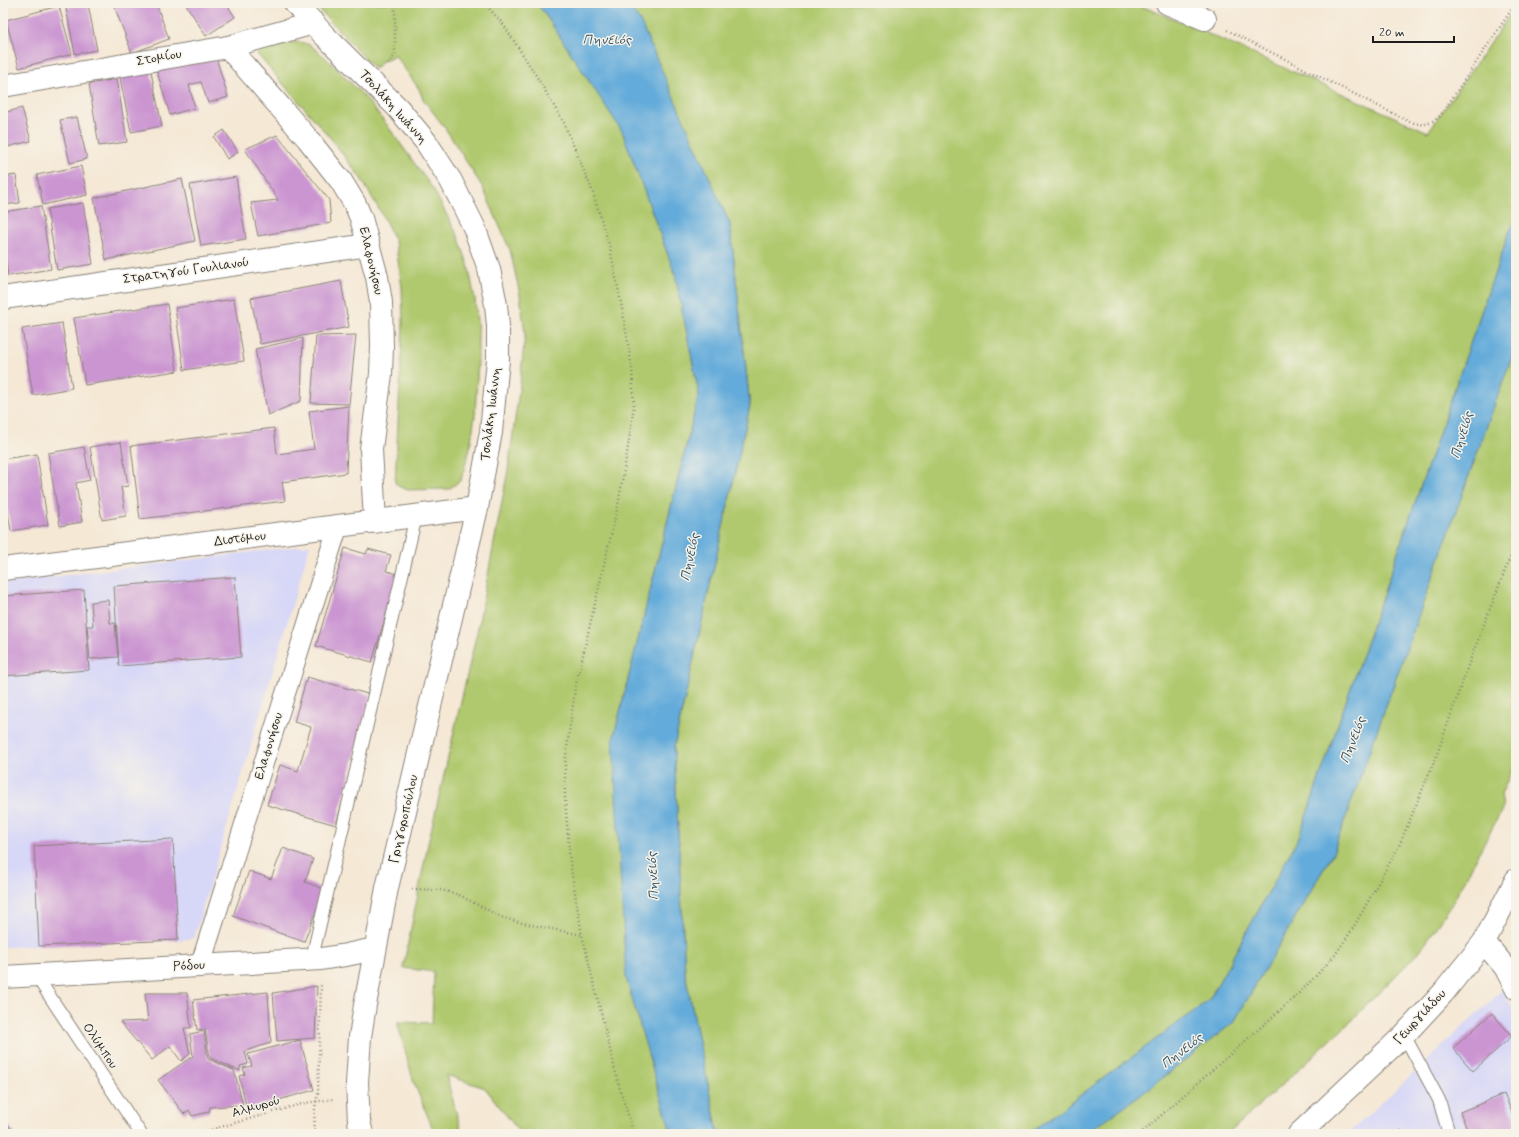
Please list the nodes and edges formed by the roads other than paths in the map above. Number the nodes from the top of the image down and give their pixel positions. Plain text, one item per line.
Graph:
1 (295, 3) edge
2 (1167, 3) edge
3 (1205, 19) road end
4 (314, 24) junction
5 (228, 47) junction
6 (3, 86) edge
7 (368, 245) junction
8 (3, 298) edge
9 (477, 508) junction
10 (416, 516) junction
11 (375, 522) junction
12 (338, 526) junction
13 (3, 569) edge
14 (1516, 880) edge
15 (1484, 942) junction
16 (375, 949) junction
17 (317, 958) junction
18 (200, 966) junction
19 (35, 974) junction
20 (3, 977) edge
21 (1516, 988) edge
22 (1404, 1034) junction
23 (141, 1134) edge
24 (362, 1134) edge
25 (1299, 1134) edge
26 (1449, 1134) edge

1 - 4 street, Τσολάκη Ιωάννη
2 - 3 street
4 - 5 street, Στομίου
4 - 9 street, Τσολάκη Ιωάννη
5 - 6 street, Στομίου
5 - 7 street, Ελαφονήσου
7 - 8 street, Στρατηγού Γουλιανού
7 - 11 street, Ελαφονήσου
9 - 10 street, Διστόμου
9 - 16 street, Γρηγοροπούλου
10 - 11 street, Διστόμου
10 - 17 lane
11 - 12 street, Διστόμου
12 - 13 street, Διστόμου
12 - 18 street, Ελαφονήσου
14 - 15 street, Γεωργιάδου
15 - 21 street
15 - 22 street, Γεωργιάδου
16 - 17 street, Ρόδου
16 - 24 street, Γρηγοροπούλου
17 - 18 street, Ρόδου
18 - 19 street, Ρόδου
19 - 20 street, Ρόδου
19 - 23 lane, Ολύμπου
22 - 25 street, Γεωργιάδου
22 - 26 lane

